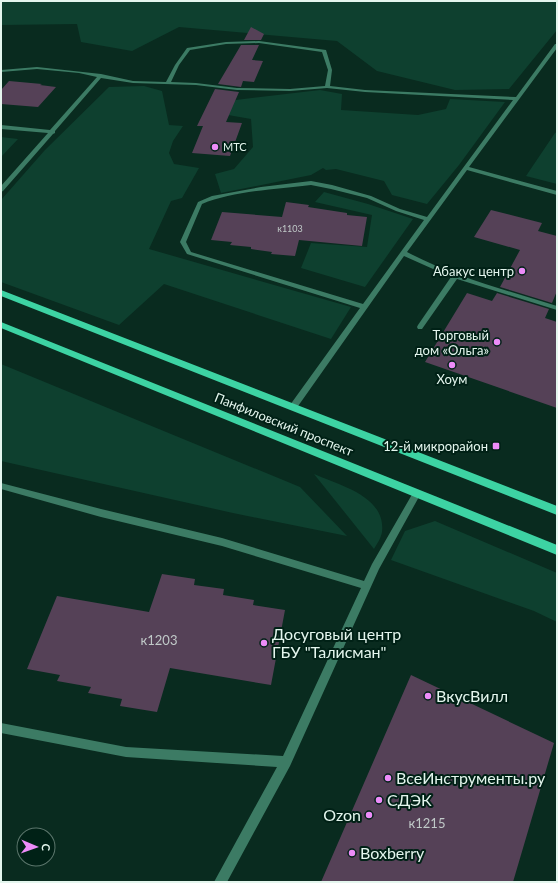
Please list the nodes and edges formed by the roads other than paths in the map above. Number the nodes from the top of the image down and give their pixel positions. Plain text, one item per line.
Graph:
1 (557, 45) edge
2 (1, 71) edge
3 (101, 76) junction
4 (168, 83) junction
5 (327, 86) junction
6 (516, 99) junction
7 (1, 127) edge
8 (53, 132) junction
9 (466, 168) junction
10 (1, 190) edge
11 (557, 193) edge
12 (428, 219) junction
13 (403, 253) junction
14 (455, 277) junction
15 (1, 293) edge
16 (364, 308) junction
17 (557, 308) edge
18 (1, 325) edge
19 (420, 328) dead end
20 (293, 407) junction
21 (1, 486) edge
22 (417, 493) junction
23 (557, 511) edge
24 (557, 550) edge
25 (367, 586) junction
26 (1, 728) edge
27 (286, 762) junction
28 (220, 882) edge

1 - 6 lane
2 - 3 lane
3 - 4 lane
3 - 8 lane
4 - 5 lane
4 - 5 lane
5 - 6 lane
6 - 9 lane
7 - 8 lane
8 - 10 lane
9 - 11 lane
9 - 12 lane
12 - 13 lane
12 - 16 lane
13 - 14 lane
13 - 16 lane
14 - 17 lane
14 - 19 lane
15 - 20 main road, Панфиловский проспект
16 - 20 lane
18 - 22 main road, Панфиловский проспект
20 - 23 main road, Панфиловский проспект
21 - 25 lane
22 - 24 main road, Панфиловский проспект
22 - 25 lane
25 - 27 lane
26 - 27 lane
27 - 28 lane

